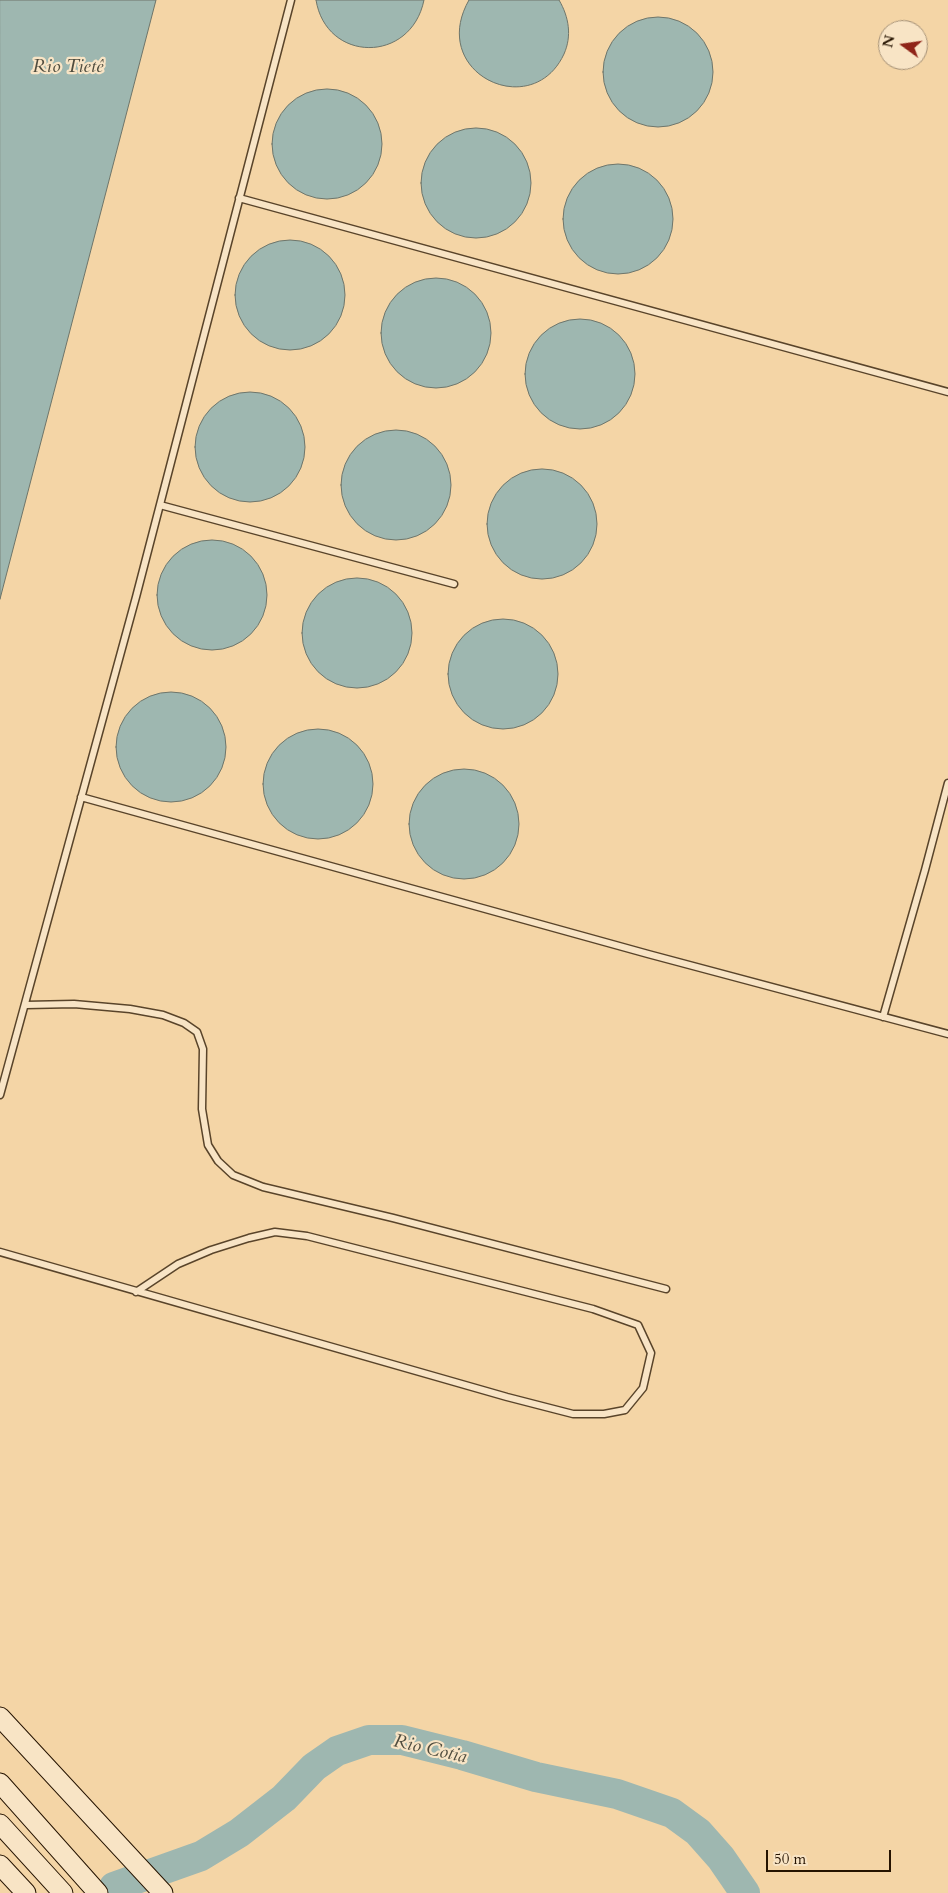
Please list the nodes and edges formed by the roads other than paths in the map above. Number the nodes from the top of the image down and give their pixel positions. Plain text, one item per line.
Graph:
1 (291, 0) edge
2 (239, 198) junction
3 (948, 392) edge
4 (160, 505) junction
5 (454, 584) dead end
6 (948, 783) edge
7 (81, 797) junction
8 (26, 1005) junction
9 (883, 1017) junction
10 (948, 1034) edge
11 (0, 1095) edge
12 (0, 1252) edge
13 (666, 1289) dead end
14 (136, 1292) junction
15 (0, 1717) edge
16 (0, 1783) edge
17 (0, 1824) edge
18 (0, 1865) edge
19 (26, 1893) edge
20 (63, 1893) edge
21 (98, 1893) edge
22 (163, 1893) edge

1 - 2 lane
2 - 3 lane
2 - 4 lane
4 - 5 lane
4 - 7 lane
6 - 9 lane
7 - 8 lane
7 - 9 lane
8 - 11 lane
8 - 13 lane
9 - 10 lane
12 - 14 lane
14 - 14 lane
15 - 22 main road
16 - 21 main road
17 - 20 main road
18 - 19 main road

